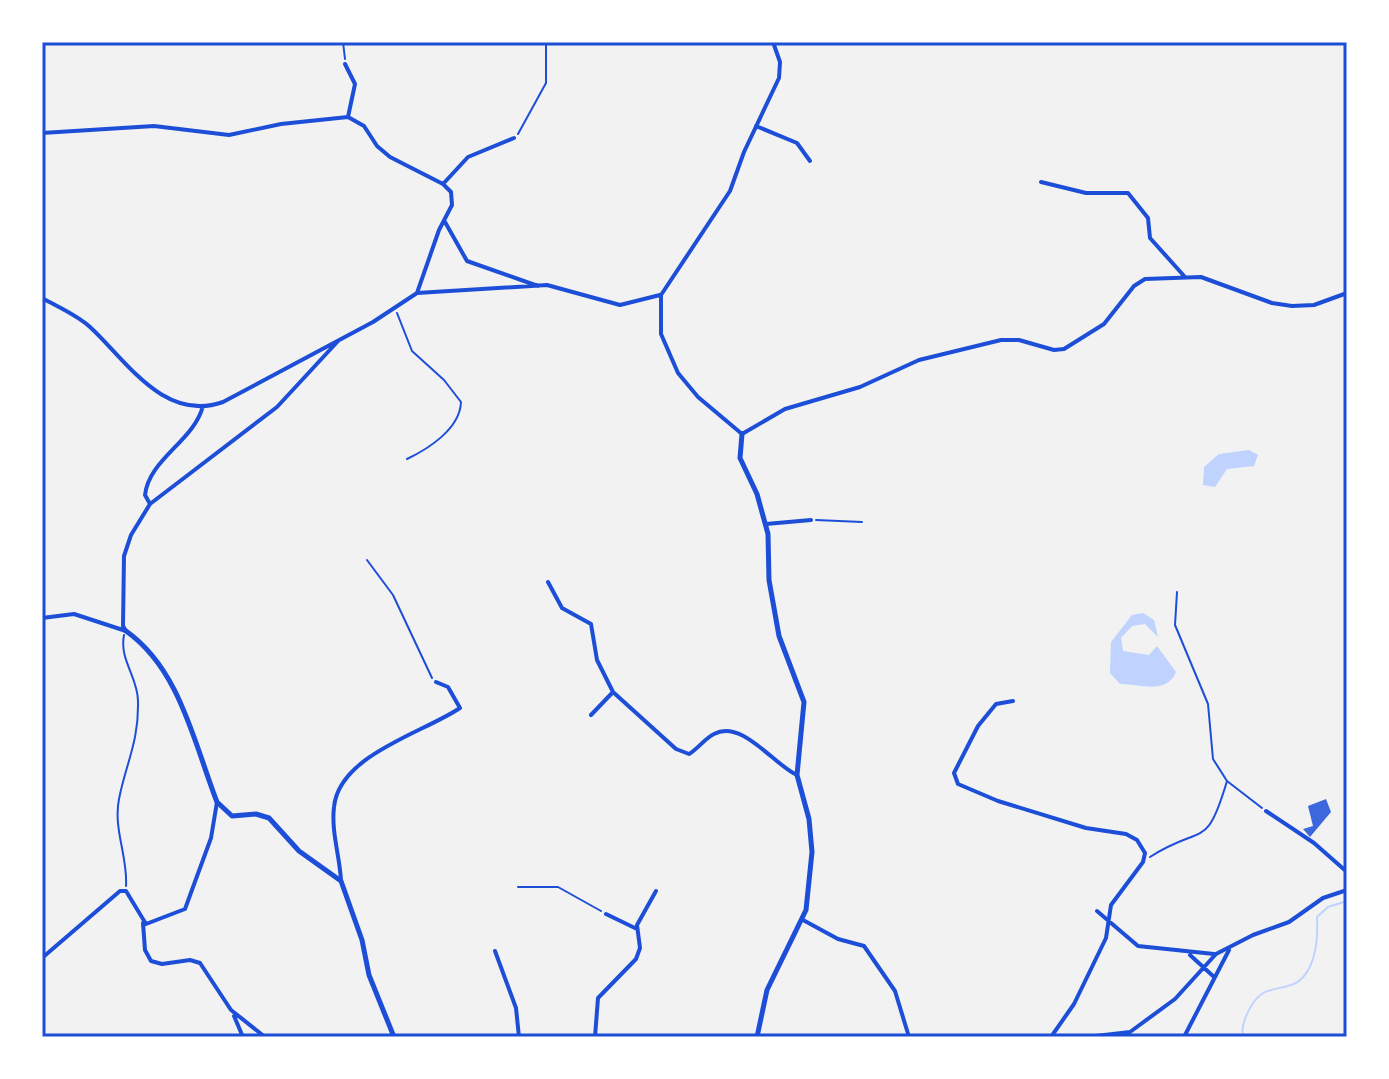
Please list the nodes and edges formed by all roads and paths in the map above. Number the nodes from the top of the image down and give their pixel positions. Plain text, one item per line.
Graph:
1 (343, 42) edge
2 (546, 42) edge
3 (773, 42) edge
4 (345, 64) joint
5 (348, 117) junction
6 (756, 126) junction
7 (42, 134) edge
8 (514, 138) joint
9 (810, 161) dead end
10 (1041, 182) dead end
11 (443, 184) junction
12 (444, 220) junction
13 (1185, 277) junction
14 (538, 286) junction
15 (417, 293) junction
16 (1347, 293) edge
17 (661, 295) junction
18 (42, 298) edge
19 (394, 309) junction
20 (341, 338) junction
21 (203, 406) junction
22 (742, 434) junction
23 (407, 459) dead end
24 (150, 504) junction
25 (811, 520) joint
26 (862, 522) dead end
27 (766, 524) junction
28 (367, 560) dead end
29 (548, 582) dead end
30 (1177, 592) dead end
31 (42, 618) edge
32 (126, 631) junction
33 (436, 682) joint
34 (613, 692) junction
35 (1013, 701) dead end
36 (591, 715) dead end
37 (797, 775) junction
38 (1227, 781) junction
39 (217, 802) junction
40 (1266, 811) joint
41 (1143, 862) junction
42 (1347, 872) edge
43 (341, 881) junction
44 (518, 887) dead end
45 (1347, 890) edge
46 (126, 891) junction
47 (656, 891) dead end
48 (1097, 911) dead end
49 (606, 914) joint
50 (803, 920) junction
51 (143, 922) junction
52 (1109, 923) junction
53 (637, 929) junction
54 (1229, 950) junction
55 (495, 951) dead end
56 (1188, 953) junction
57 (1216, 954) junction
58 (42, 958) edge
59 (1202, 966) junction
60 (1213, 976) junction
61 (231, 1010) junction
62 (243, 1037) edge
63 (265, 1037) edge
64 (394, 1037) edge
65 (519, 1037) edge
66 (595, 1037) edge
67 (757, 1037) edge
68 (909, 1037) edge
69 (1051, 1037) edge
70 (1087, 1037) edge
71 (1184, 1037) edge

1 - 4 path
2 - 8 path
3 - 6 street
4 - 5 street
5 - 7 street
5 - 11 street
6 - 9 street
6 - 17 street
8 - 11 street
10 - 13 street
11 - 12 street
12 - 14 street
12 - 15 street
13 - 16 street
13 - 22 street
14 - 15 street
14 - 17 street
15 - 19 street
17 - 22 street
18 - 21 street
19 - 20 street
19 - 23 path
20 - 21 street
20 - 24 street
21 - 24 street
22 - 27 street
24 - 32 street
25 - 26 path
25 - 27 street
27 - 37 street
28 - 33 path
29 - 34 street
30 - 38 path
31 - 32 street
32 - 39 street
32 - 46 path
33 - 43 street
34 - 36 street
34 - 37 street
35 - 41 street
37 - 50 street
38 - 40 path
38 - 41 path
39 - 43 street
39 - 51 street
40 - 42 street
41 - 52 street
43 - 64 street
44 - 49 path
45 - 54 street
46 - 51 street
46 - 58 street
47 - 53 street
48 - 52 street
49 - 53 street
50 - 67 street
50 - 68 street
51 - 61 street
52 - 56 street
52 - 69 street
53 - 66 street
54 - 57 street
54 - 60 street
55 - 65 street
56 - 57 street
56 - 59 street
57 - 59 street
59 - 60 street
59 - 70 street
60 - 71 street
61 - 62 street
61 - 63 street

